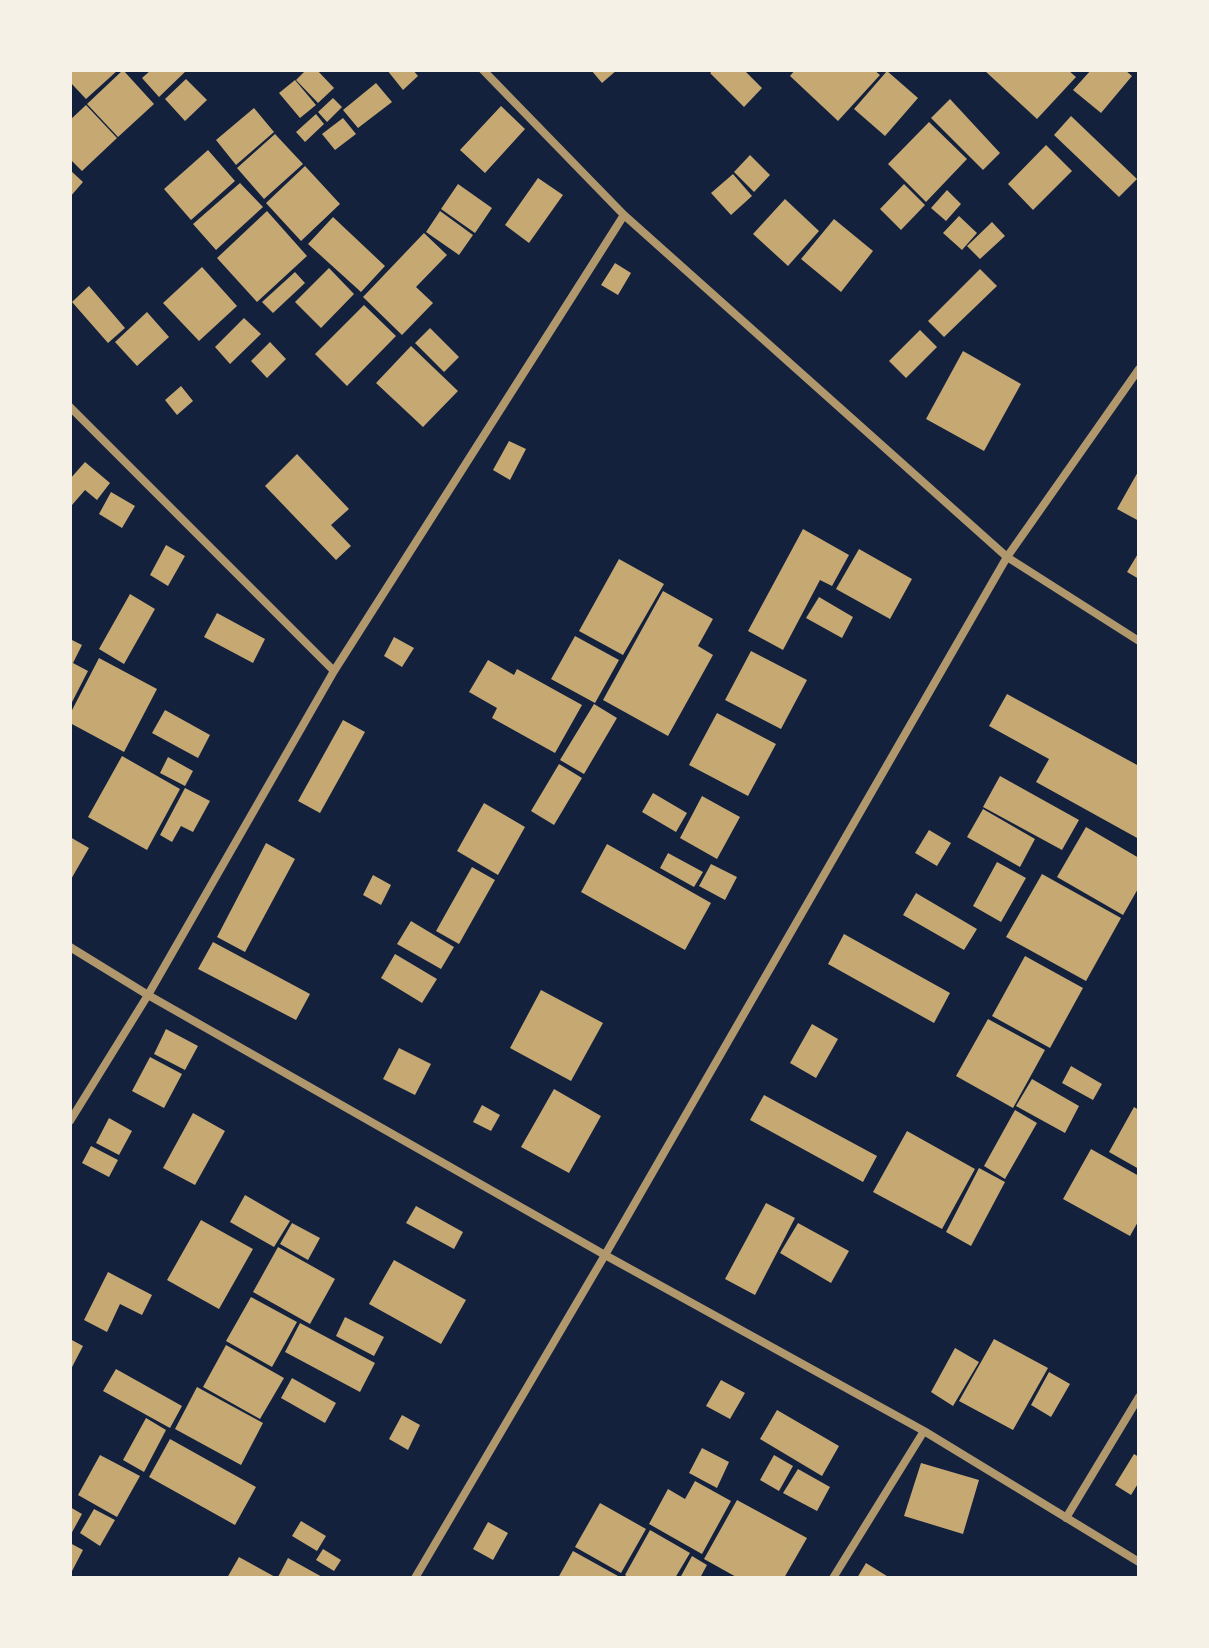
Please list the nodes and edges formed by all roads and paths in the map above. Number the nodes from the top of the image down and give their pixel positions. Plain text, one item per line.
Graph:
1 (483, 70) edge
2 (624, 215) junction
3 (1139, 369) edge
4 (70, 407) edge
5 (1007, 557) junction
6 (1139, 641) edge
7 (334, 671) junction
8 (70, 947) edge
9 (148, 995) junction
10 (70, 1121) edge
11 (605, 1255) junction
12 (1139, 1397) edge
13 (924, 1431) junction
14 (1066, 1518) junction
15 (1139, 1562) edge
16 (415, 1578) edge
17 (833, 1578) edge

1 - 2 street
2 - 5 street
2 - 7 street
3 - 5 street
4 - 7 street
5 - 6 street
5 - 11 street
7 - 9 street
8 - 9 street
9 - 10 street
9 - 11 street
11 - 13 street
11 - 16 street
12 - 14 street
13 - 14 street
13 - 17 street
14 - 15 street

